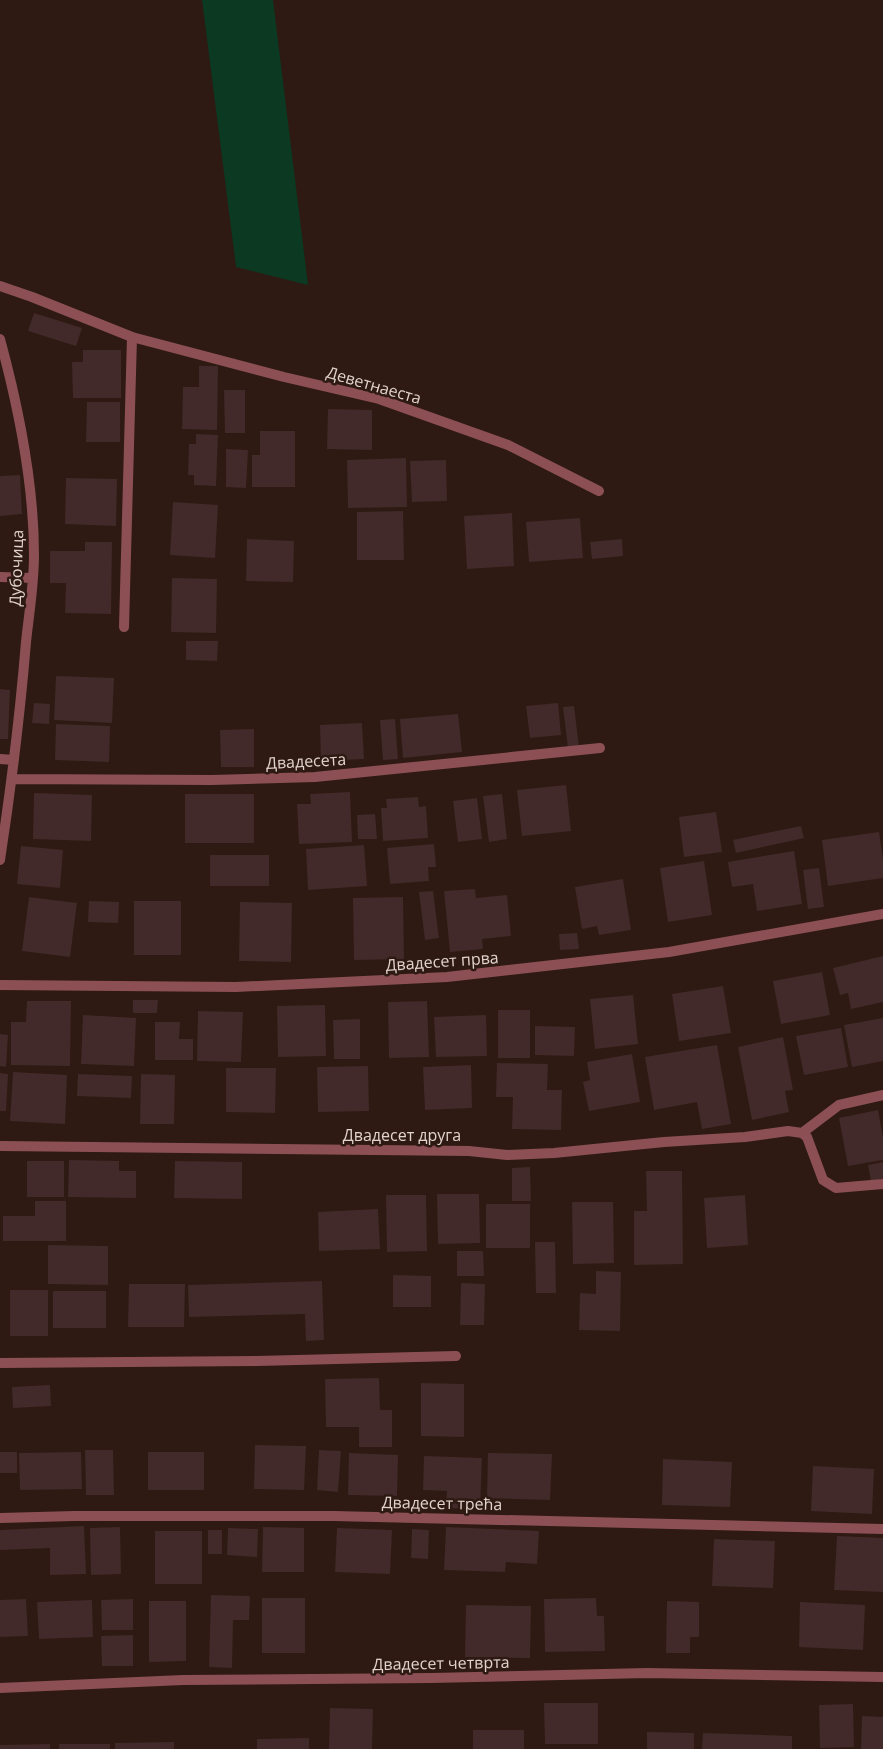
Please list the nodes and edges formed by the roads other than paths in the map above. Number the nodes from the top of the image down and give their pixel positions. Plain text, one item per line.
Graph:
1 (0, 286) edge
2 (132, 336) junction
3 (0, 339) edge
4 (599, 491) dead end
5 (0, 577) edge
6 (32, 578) junction
7 (124, 627) dead end
8 (600, 748) dead end
9 (0, 759) edge
10 (14, 760) junction
11 (13, 779) junction
12 (0, 860) edge
13 (883, 914) edge
14 (0, 984) edge
15 (883, 1095) edge
16 (802, 1133) junction
17 (0, 1146) edge
18 (883, 1184) edge
19 (456, 1356) dead end
20 (0, 1363) edge
21 (0, 1518) edge
22 (883, 1529) edge
23 (883, 1677) edge
24 (0, 1688) edge

1 - 2 street, Деветнаеста
2 - 4 street, Деветнаеста
2 - 7 street
3 - 6 street, Дубочица
5 - 6 street
6 - 10 street, Дубочица
8 - 11 street, Двадесета
9 - 10 street
10 - 11 street, Дубочица
11 - 12 street, Дубочица
13 - 14 street, Двадесет прва
15 - 16 street
16 - 17 street, Двадесет друга
16 - 18 street
19 - 20 street
21 - 22 street, Двадесет трећа
23 - 24 street, Двадесет четврта

